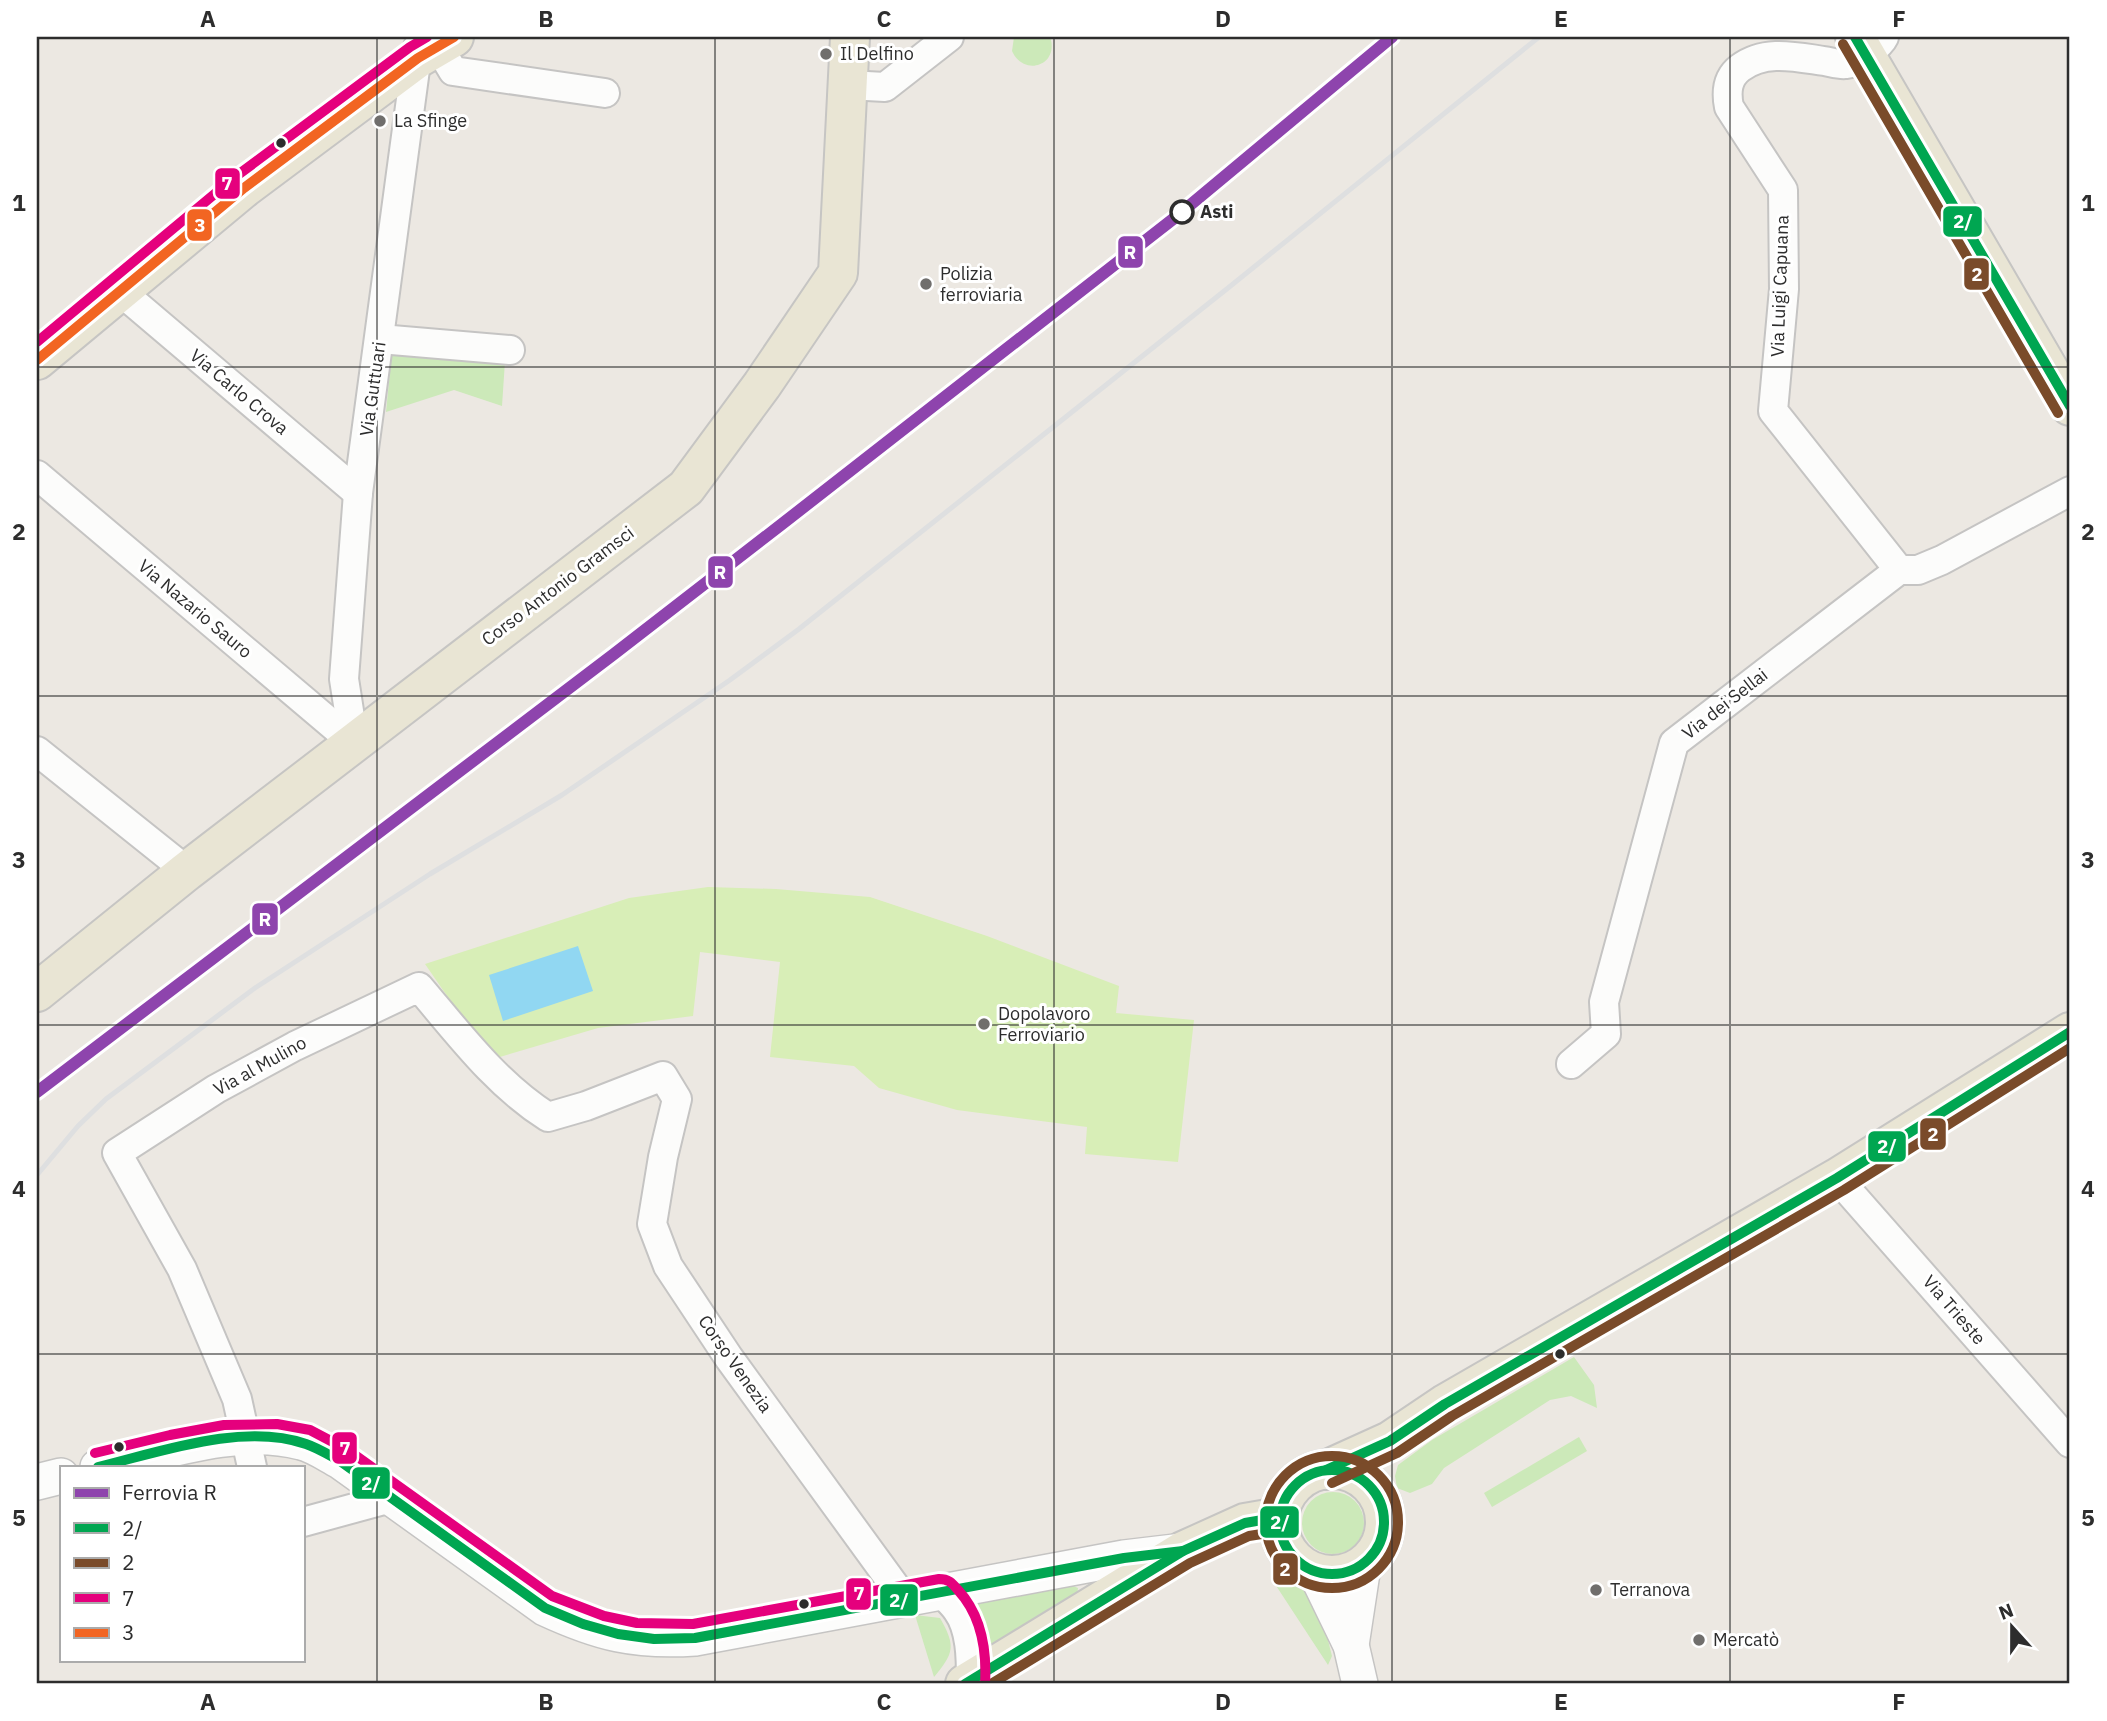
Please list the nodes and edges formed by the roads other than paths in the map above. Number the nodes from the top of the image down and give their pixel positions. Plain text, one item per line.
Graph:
1 (850, 37) edge
2 (949, 37) edge
3 (1868, 43) edge
4 (432, 44) edge
5 (848, 85) junction
6 (605, 93) dead end
7 (120, 291) junction
8 (380, 339) junction
9 (510, 350) dead end
10 (37, 360) edge
11 (2065, 388) edge
12 (37, 475) edge
13 (2070, 491) edge
14 (358, 493) junction
15 (1899, 570) junction
16 (354, 743) junction
17 (37, 751) edge
18 (187, 871) junction
19 (37, 992) edge
20 (2070, 1032) edge
21 (1572, 1064) dead end
22 (677, 1099) joint
23 (1837, 1178) junction
24 (1390, 1441) junction
25 (2070, 1443) edge
26 (248, 1452) edge
27 (102, 1466) edge
28 (1326, 1470) junction
29 (60, 1476) edge
30 (37, 1482) edge
31 (1373, 1489) junction
32 (391, 1498) junction
33 (1279, 1517) junction
34 (304, 1522) edge
35 (1183, 1551) junction
36 (1363, 1566) junction
37 (1316, 1573) junction
38 (942, 1593) junction
39 (905, 1600) junction
40 (1350, 1646) junction
41 (968, 1682) edge
42 (1360, 1684) edge

1 - 5 main road, Corso Antonio Gramsci
2 - 5 street
3 - 11 main road
3 - 15 street, Via Luigi Capuana
4 - 6 street
4 - 7 main road
4 - 8 street, Via Guttuari
5 - 16 main road, Corso Antonio Gramsci
7 - 10 main road
7 - 14 street, Via Carlo Crova
8 - 9 street
8 - 14 street, Via Guttuari
12 - 16 street, Via Nazario Sauro
13 - 15 street, Via dei Sellai
14 - 16 street, Via Guttuari
15 - 21 street, Via dei Sellai
16 - 18 main road, Corso Antonio Gramsci
17 - 18 street
18 - 19 main road, Corso Antonio Gramsci
20 - 23 main road
22 - 26 street, Via al Mulino
22 - 39 street, Corso Venezia
23 - 24 main road
23 - 25 street, Via Trieste
24 - 28 main road
24 - 31 main road
26 - 27 street
26 - 32 street
28 - 31 main road
28 - 33 main road
29 - 30 street
31 - 36 main road
32 - 34 street
32 - 39 street
33 - 35 main road
33 - 37 main road
35 - 38 street
35 - 41 main road
36 - 37 main road
36 - 40 street
37 - 40 street
38 - 39 street
38 - 41 street
40 - 42 street

